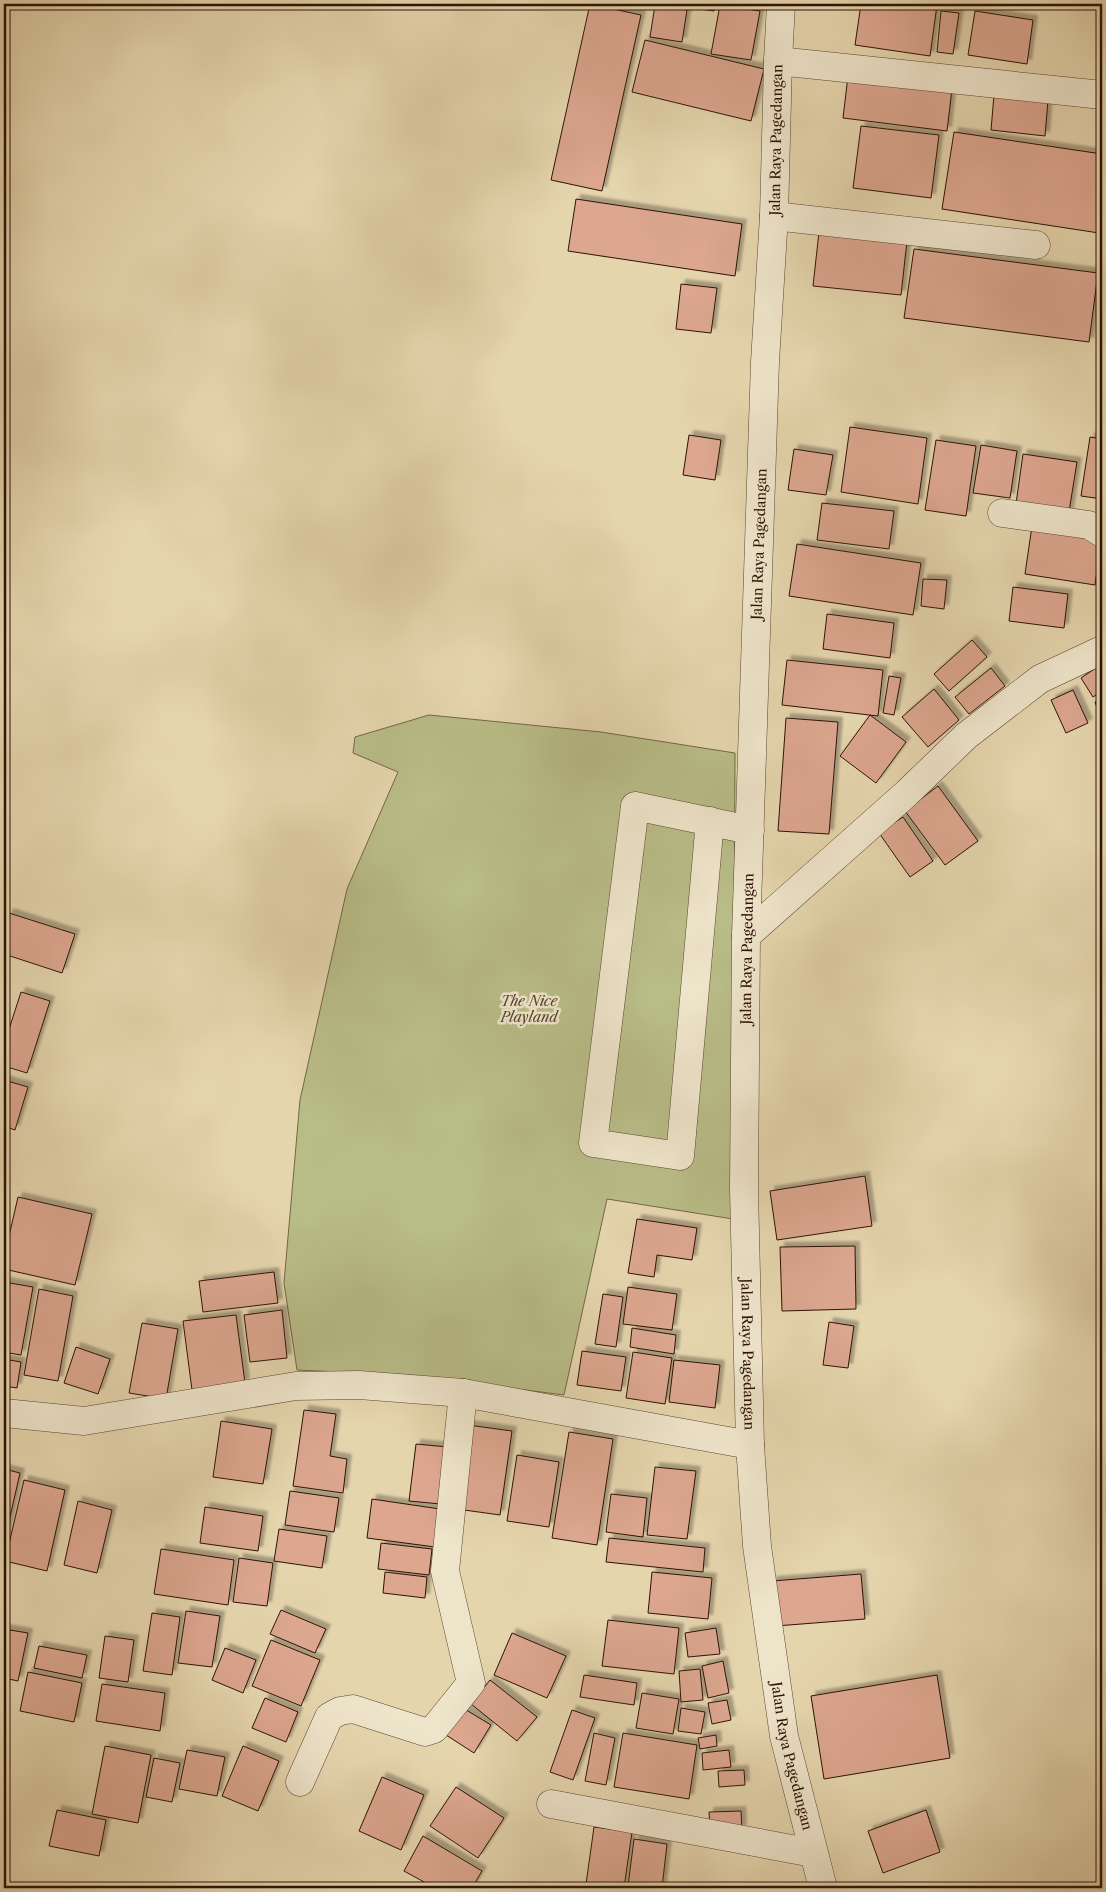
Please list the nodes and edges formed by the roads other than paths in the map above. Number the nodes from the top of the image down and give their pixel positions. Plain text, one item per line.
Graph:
1 (781, 4) edge
2 (778, 61) junction
3 (1102, 95) edge
4 (774, 216) junction
5 (1036, 245) dead end
6 (1002, 513) dead end
7 (1102, 533) edge
8 (1102, 650) edge
9 (710, 821) junction
10 (750, 830) junction
11 (746, 936) junction
12 (463, 1394) junction
13 (4, 1413) edge
14 (750, 1445) junction
15 (300, 1782) dead end
16 (551, 1804) dead end
17 (813, 1852) junction
18 (823, 1888) edge

1 - 2 street, Jalan Raya Pagedangan
2 - 3 street
2 - 4 street, Jalan Raya Pagedangan
4 - 5 street
4 - 10 street, Jalan Raya Pagedangan
6 - 7 street
8 - 11 street
9 - 9 street
9 - 10 street
10 - 11 street, Jalan Raya Pagedangan
11 - 14 street, Jalan Raya Pagedangan
12 - 13 street
12 - 14 street
12 - 15 street
14 - 17 street, Jalan Raya Pagedangan
16 - 17 street
17 - 18 street, Jalan Raya Pagedangan

